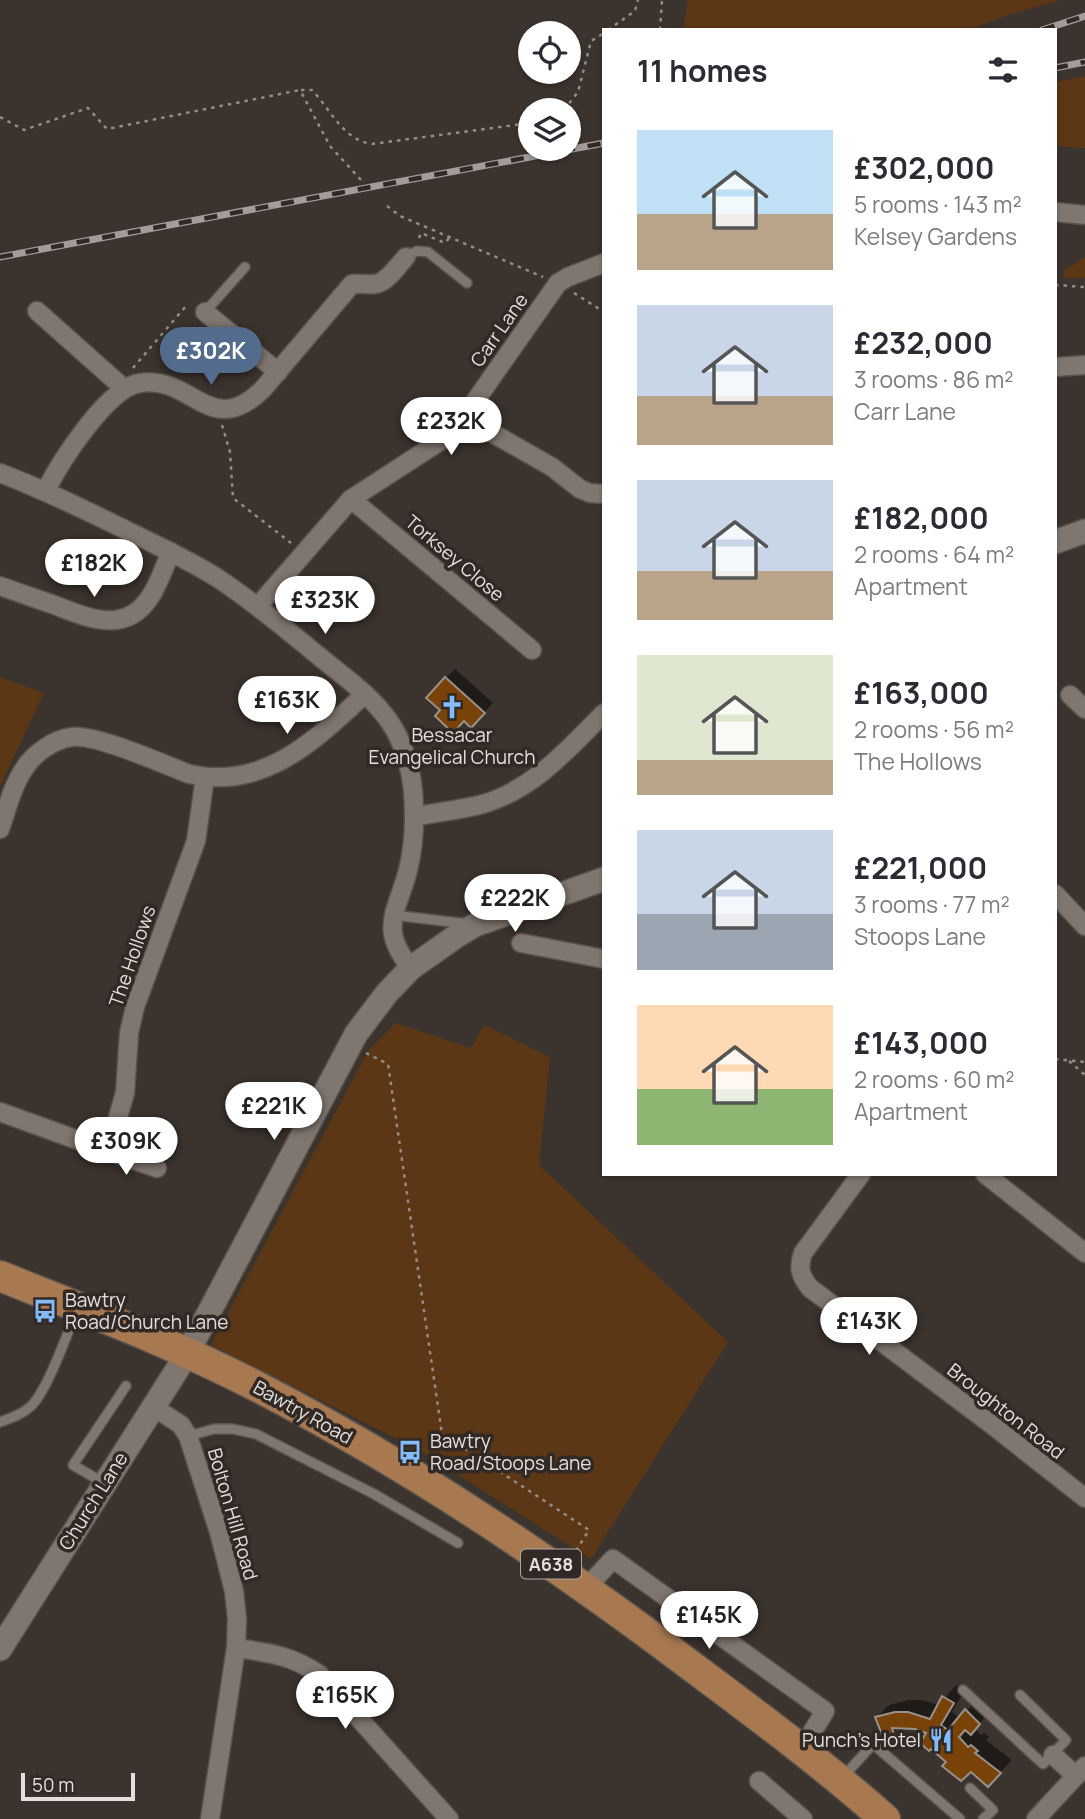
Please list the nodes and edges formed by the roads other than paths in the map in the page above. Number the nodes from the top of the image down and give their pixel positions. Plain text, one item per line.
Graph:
1 (1057, 212) edge
2 (1085, 215) edge
3 (405, 257) joint
4 (602, 264) edge
5 (245, 267) dead end
6 (467, 284) dead end
7 (37, 311) dead end
8 (205, 312) joint
9 (1085, 365) edge
10 (1057, 367) edge
11 (278, 372) junction
12 (120, 387) junction
13 (464, 417) junction
14 (0, 473) edge
15 (46, 490) junction
16 (602, 494) edge
17 (351, 499) junction
18 (1085, 531) edge
19 (1057, 541) edge
20 (171, 552) junction
21 (0, 586) edge
22 (258, 606) junction
23 (533, 650) dead end
24 (365, 694) junction
25 (1070, 695) dead end
26 (1085, 709) edge
27 (602, 715) edge
28 (205, 778) junction
29 (414, 817) junction
30 (0, 829) edge
31 (602, 881) edge
32 (1058, 903) edge
33 (393, 915) junction
34 (475, 925) junction
35 (1085, 926) edge
36 (521, 943) dead end
37 (602, 958) edge
38 (411, 968) junction
39 (0, 1112) edge
40 (108, 1150) junction
41 (157, 1168) dead end
42 (860, 1176) edge
43 (988, 1176) edge
44 (1085, 1253) edge
45 (0, 1276) edge
46 (78, 1308) junction
47 (187, 1354) junction
48 (126, 1386) dead end
49 (152, 1406) junction
50 (0, 1422) edge
51 (188, 1436) junction
52 (104, 1483) junction
53 (1085, 1498) edge
54 (458, 1543) dead end
55 (574, 1579) junction
56 (236, 1648) junction
57 (0, 1649) edge
58 (963, 1690) dead end
59 (1020, 1695) dead end
60 (802, 1749) junction
61 (1053, 1755) junction
62 (1081, 1771) edge
63 (840, 1779) junction
64 (759, 1781) dead end
65 (970, 1788) dead end
66 (210, 1819) edge
67 (449, 1819) edge
68 (803, 1819) edge
69 (885, 1819) edge
70 (960, 1819) edge
71 (983, 1819) edge
72 (1036, 1819) edge

1 - 2 street
3 - 6 lane
3 - 11 street
4 - 13 street, Carr Lane
5 - 8 lane
7 - 12 street
8 - 11 street
9 - 10 street
11 - 12 street
12 - 15 street
13 - 16 street
13 - 17 street, Carr Lane
14 - 15 street
15 - 20 street
17 - 22 street, Carr Lane
17 - 23 street, Torksey Close
18 - 19 street
20 - 21 street
20 - 22 street
22 - 24 street
24 - 28 street
24 - 29 street
25 - 26 street
27 - 29 street
28 - 30 street
28 - 40 street, The Hollows
29 - 33 street
31 - 34 street, Church Lane
32 - 35 street
33 - 34 lane
33 - 38 street
34 - 38 street, Church Lane
36 - 37 street
38 - 47 street, Church Lane
39 - 40 street
40 - 41 street
42 - 53 street, Broughton Road
43 - 44 street
45 - 46 highway, Bawtry Road / A638
46 - 47 highway, Bawtry Road / A638
46 - 50 lane
47 - 49 street, Church Lane
47 - 55 highway, Bawtry Road / A638
48 - 52 lane
49 - 51 street, Bolton Hill Road
49 - 52 street, Church Lane
51 - 54 lane
51 - 56 street, Bolton Hill Road
52 - 57 street, Church Lane
55 - 60 highway, Bawtry Road / A638
55 - 60 street
56 - 66 street, Bolton Hill Road
56 - 67 street
58 - 61 lane
59 - 61 lane
60 - 63 highway, Bawtry Road / A638
61 - 62 street
62 - 72 street
63 - 69 highway, Bawtry Road / A638
63 - 70 lane
64 - 68 street
65 - 71 lane

